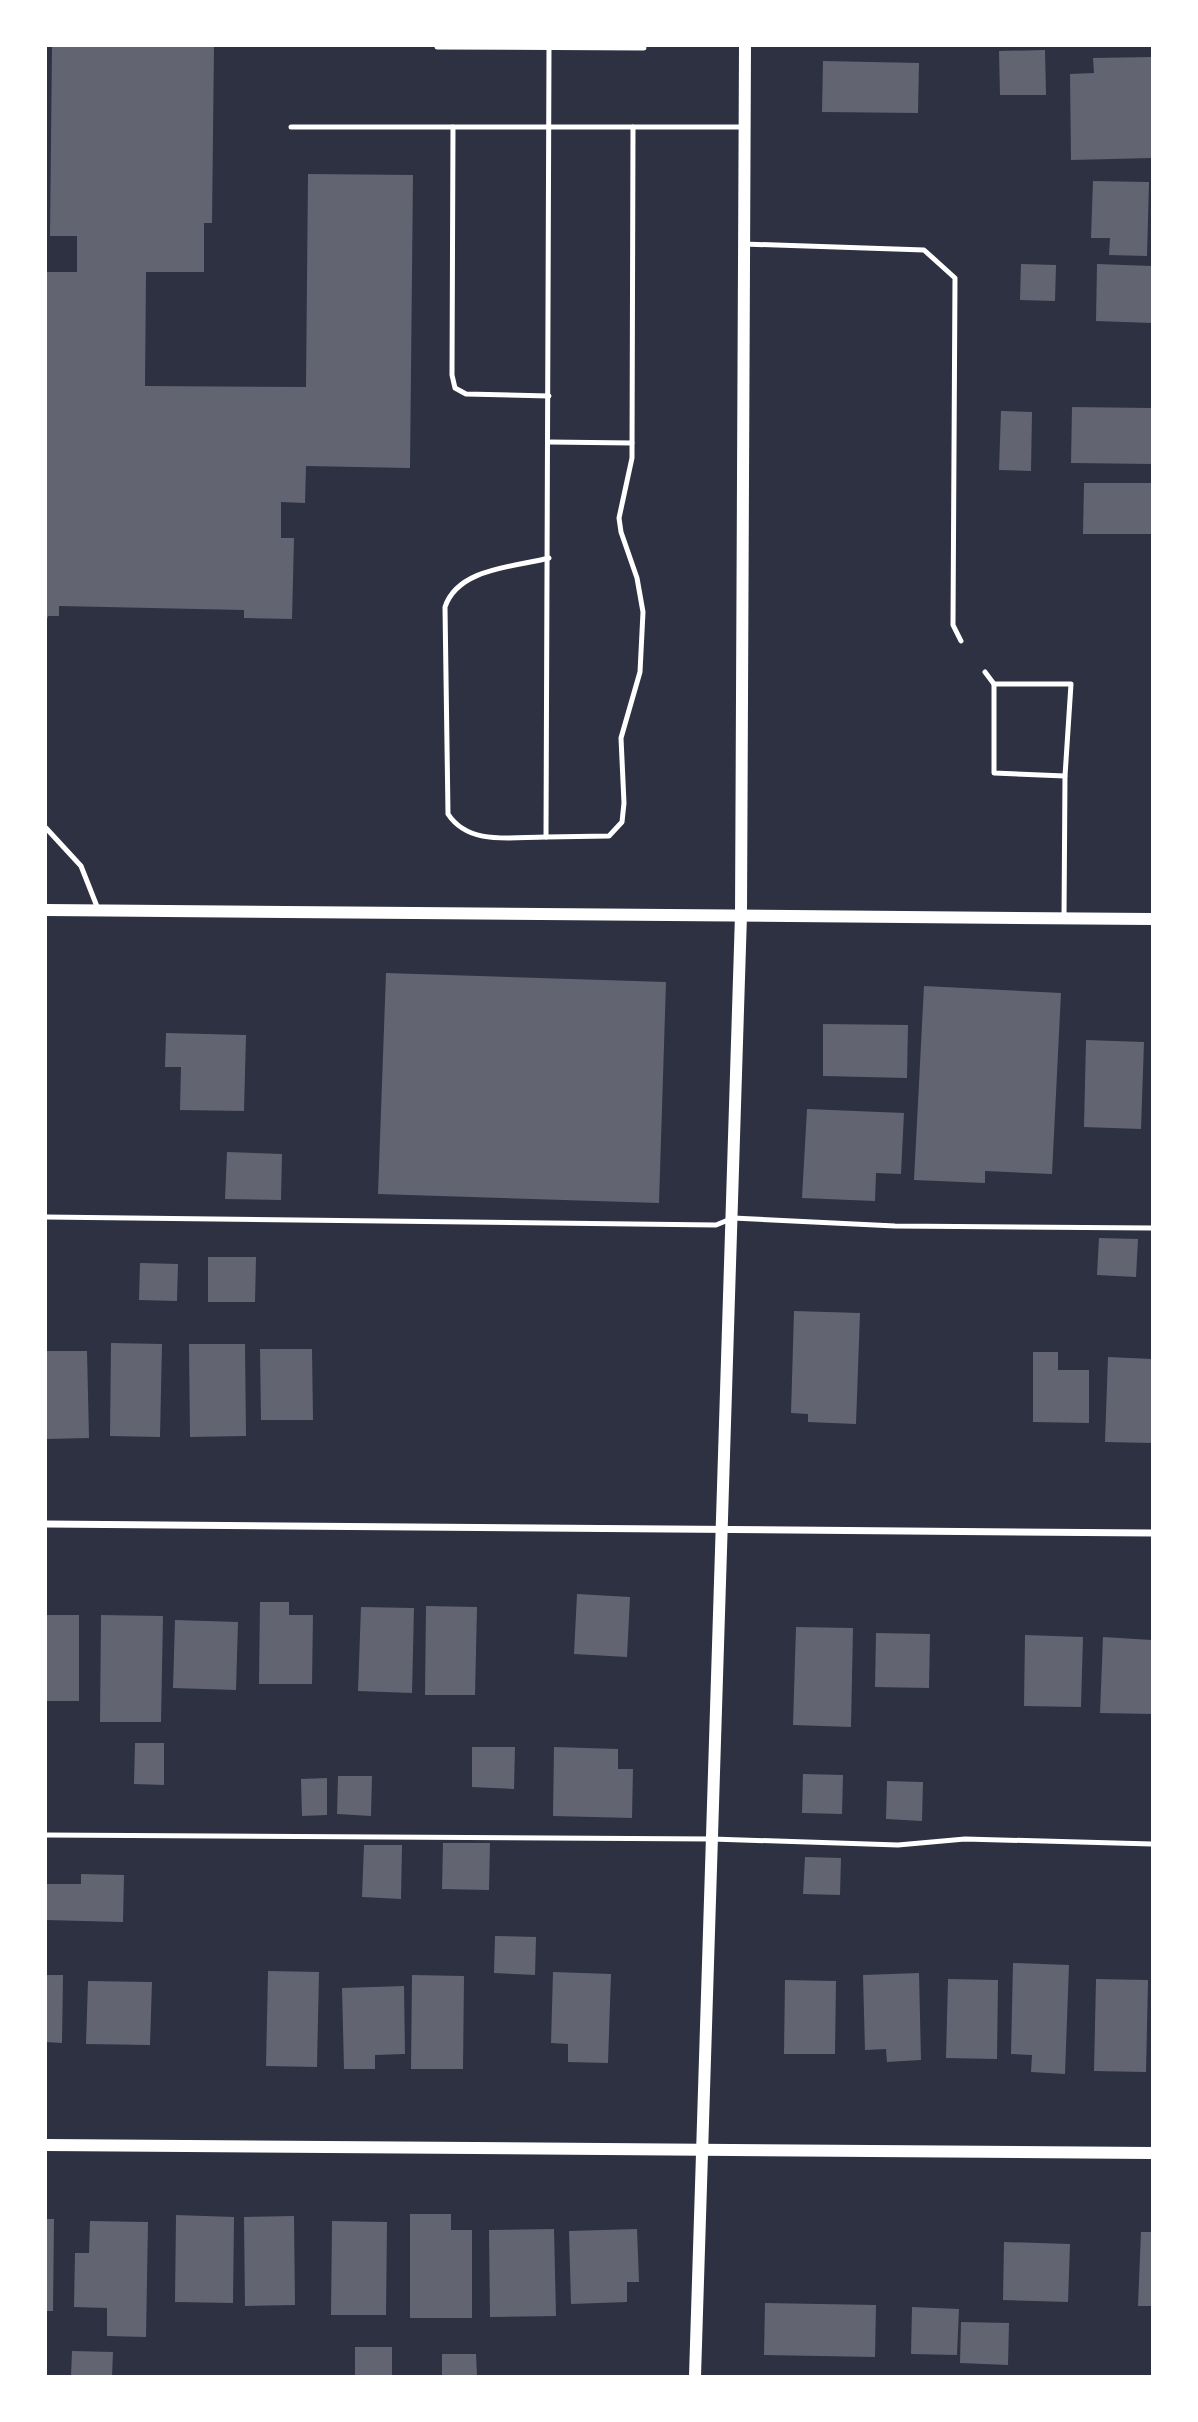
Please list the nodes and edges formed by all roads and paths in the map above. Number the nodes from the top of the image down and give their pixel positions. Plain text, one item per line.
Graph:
1 (745, 46) edge
2 (437, 47) edge
3 (549, 48) junction
4 (644, 48) dead end
5 (291, 127) dead end
6 (453, 127) junction
7 (550, 128) junction
8 (633, 128) junction
9 (745, 128) junction
10 (744, 244) junction
11 (549, 396) junction
12 (549, 442) junction
13 (632, 443) junction
14 (549, 558) junction
15 (961, 641) dead end
16 (985, 671) dead end
17 (994, 684) junction
18 (1065, 776) junction
19 (46, 828) edge
20 (546, 837) junction
21 (46, 910) edge
22 (98, 910) junction
23 (741, 915) junction
24 (1065, 918) junction
25 (1153, 919) edge
26 (46, 1217) edge
27 (733, 1218) junction
28 (1153, 1228) edge
29 (46, 1524) edge
30 (723, 1529) junction
31 (1153, 1533) edge
32 (46, 1835) edge
33 (712, 1839) junction
34 (1153, 1844) edge
35 (46, 2145) edge
36 (701, 2148) junction
37 (1153, 2153) edge
38 (695, 2376) edge

1 - 9 street
2 - 3 lane
3 - 4 lane
3 - 7 lane
5 - 6 lane
6 - 7 lane
6 - 11 lane
7 - 8 lane
7 - 11 lane
8 - 9 lane
8 - 13 lane
9 - 10 street
10 - 15 lane
10 - 23 street
11 - 12 lane
12 - 13 lane
12 - 14 lane
13 - 20 lane
14 - 20 lane
14 - 20 lane
16 - 17 lane
17 - 18 lane
17 - 18 lane
18 - 24 lane
19 - 22 lane
21 - 22 street
22 - 23 street
23 - 24 street
23 - 27 street
24 - 25 street
26 - 27 lane
27 - 28 lane
27 - 30 street
29 - 30 street
30 - 31 street
30 - 33 street
32 - 33 lane
33 - 34 lane
33 - 36 street
35 - 36 street
36 - 37 street
36 - 38 street

